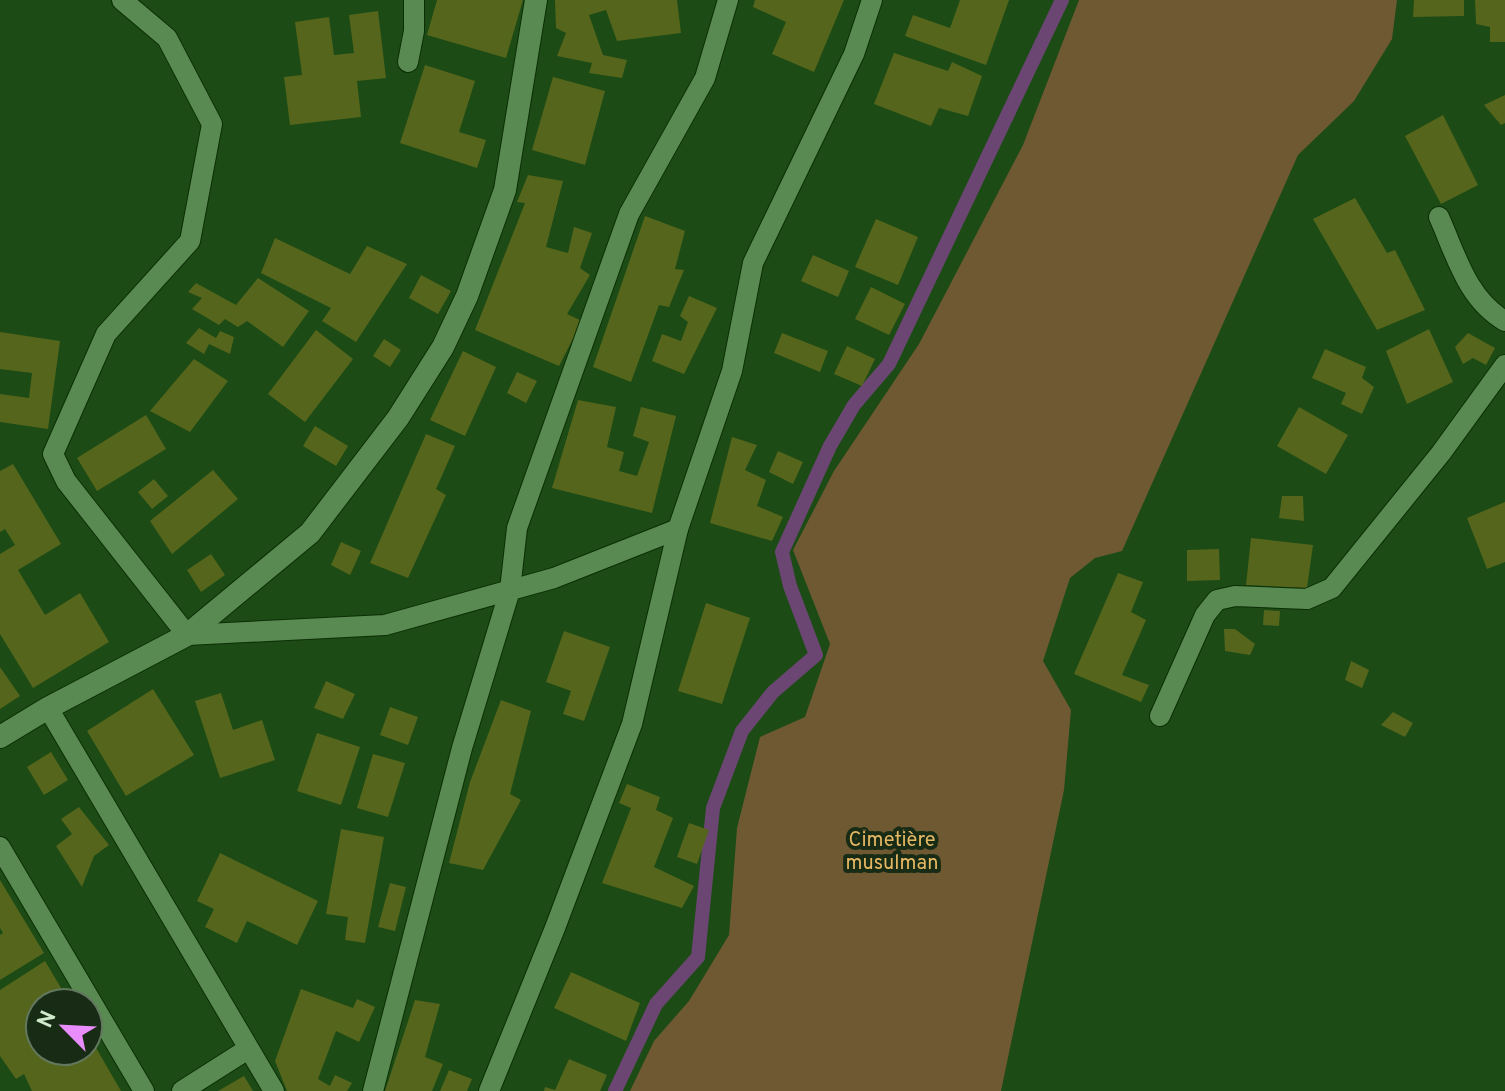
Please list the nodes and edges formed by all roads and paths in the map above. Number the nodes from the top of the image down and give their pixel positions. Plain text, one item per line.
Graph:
1 (122, 0) edge
2 (414, 0) edge
3 (536, 0) edge
4 (728, 0) edge
5 (872, 0) edge
6 (408, 62) dead end
7 (1439, 217) dead end
8 (1505, 321) edge
9 (1505, 365) edge
10 (678, 529) junction
11 (510, 590) junction
12 (187, 635) junction
13 (48, 708) junction
14 (1160, 716) dead end
15 (0, 737) edge
16 (0, 847) edge
17 (248, 1049) junction
18 (144, 1091) edge
19 (182, 1091) edge
20 (274, 1091) edge
21 (373, 1091) edge
22 (489, 1091) edge

1 - 12 lane
2 - 6 lane
3 - 12 street
4 - 11 lane
5 - 10 lane
7 - 8 lane
9 - 14 lane
10 - 11 lane
10 - 22 lane
11 - 12 lane
11 - 21 lane
12 - 13 street
13 - 15 street
13 - 17 lane
16 - 18 lane
17 - 19 lane
17 - 20 lane

